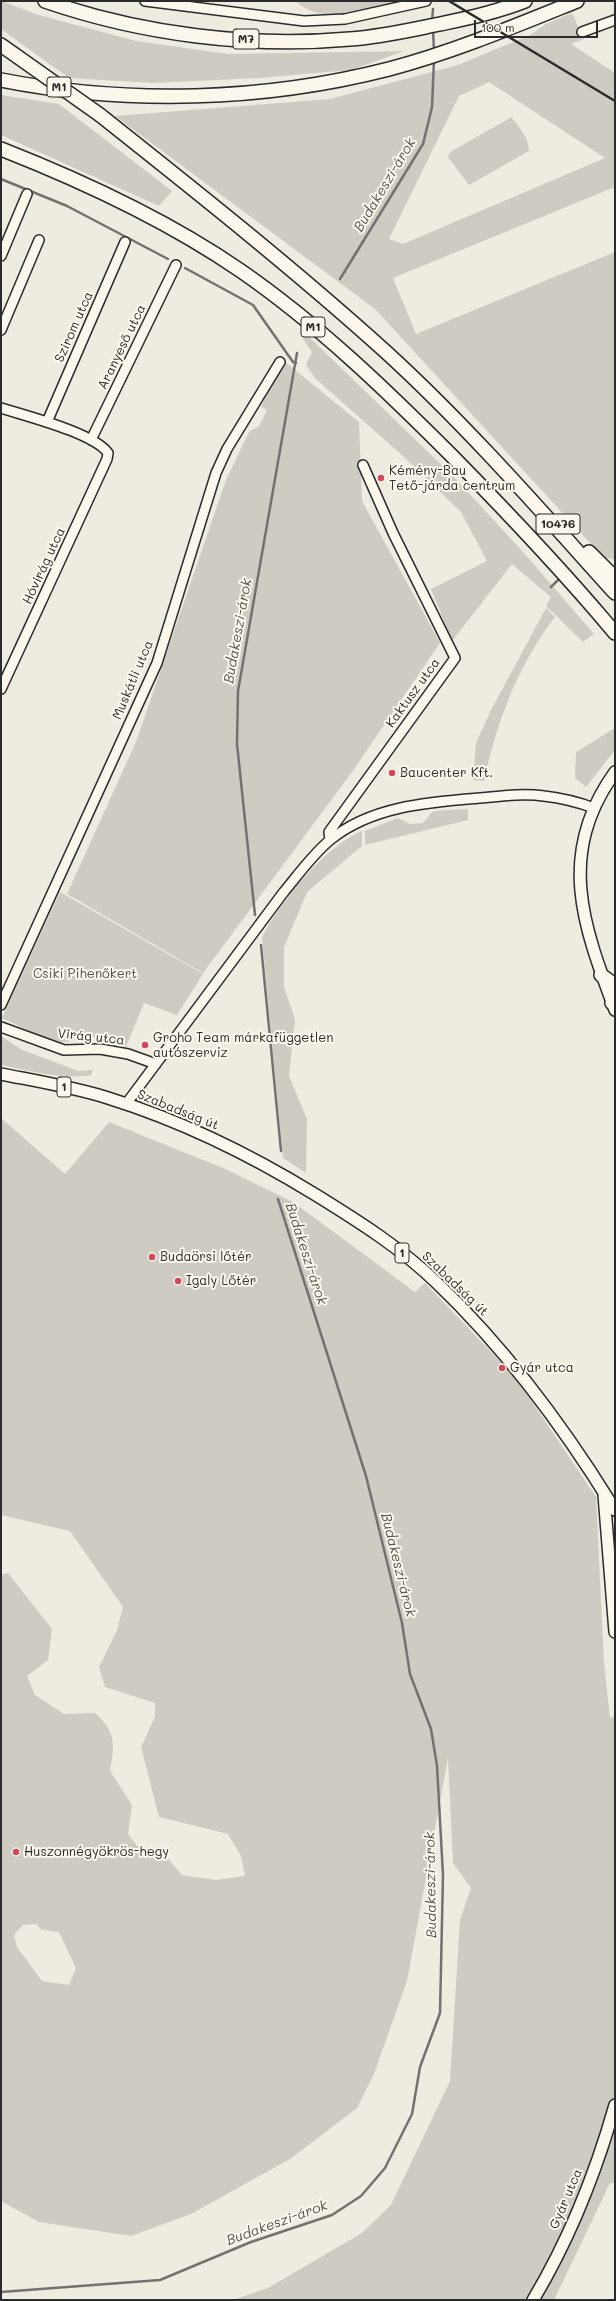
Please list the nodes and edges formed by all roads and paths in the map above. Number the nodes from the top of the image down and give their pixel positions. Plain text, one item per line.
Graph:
1 (45, 1) edge
2 (145, 1) edge
3 (426, 1) edge
4 (525, 1) edge
5 (576, 1) edge
6 (615, 20) edge
7 (582, 32) dead end
8 (1, 45) edge
9 (1, 80) edge
10 (1, 148) edge
11 (27, 194) dead end
12 (39, 240) dead end
13 (125, 242) dead end
14 (1, 256) edge
15 (176, 265) dead end
16 (1, 330) edge
17 (280, 362) dead end
18 (1, 408) edge
19 (47, 422) junction
20 (91, 440) junction
21 (363, 465) dead end
22 (593, 562) junction
23 (615, 578) edge
24 (615, 593) edge
25 (615, 633) edge
26 (1, 689) edge
27 (615, 772) edge
28 (594, 808) junction
29 (330, 840) junction
30 (601, 975) junction
31 (615, 986) edge
32 (1, 1005) edge
33 (614, 1005) edge
34 (1, 1027) edge
35 (156, 1064) junction
36 (1, 1074) edge
37 (126, 1104) junction
38 (604, 1492) junction
39 (615, 1510) edge
40 (611, 1539) edge
41 (615, 1632) edge
42 (615, 2105) edge
43 (532, 2300) edge

1 - 4 highway, M7
2 - 3 street
5 - 9 highway
6 - 7 street
8 - 22 highway, M1, bridge
10 - 25 highway, M1
11 - 14 street
12 - 16 street
13 - 19 street, Szirom utca
15 - 20 street, Aranyeső utca
17 - 32 street, Muskátli utca
18 - 19 street
19 - 20 street
20 - 26 street, Hóvirág utca
21 - 29 street, Kaktusz utca
22 - 23 highway
22 - 24 highway, M1
27 - 28 main road
28 - 29 street, Szabadság út
28 - 30 main road
29 - 35 street, Szabadság út
30 - 31 highway
30 - 33 main road
34 - 35 street, Virág utca
35 - 37 street, Szabadság út
36 - 37 main road, Szabadság út / 1
37 - 38 main road, Szabadság út / 1
38 - 39 main road, 1
38 - 40 main road
40 - 41 main road
42 - 43 main road, Gyár utca

